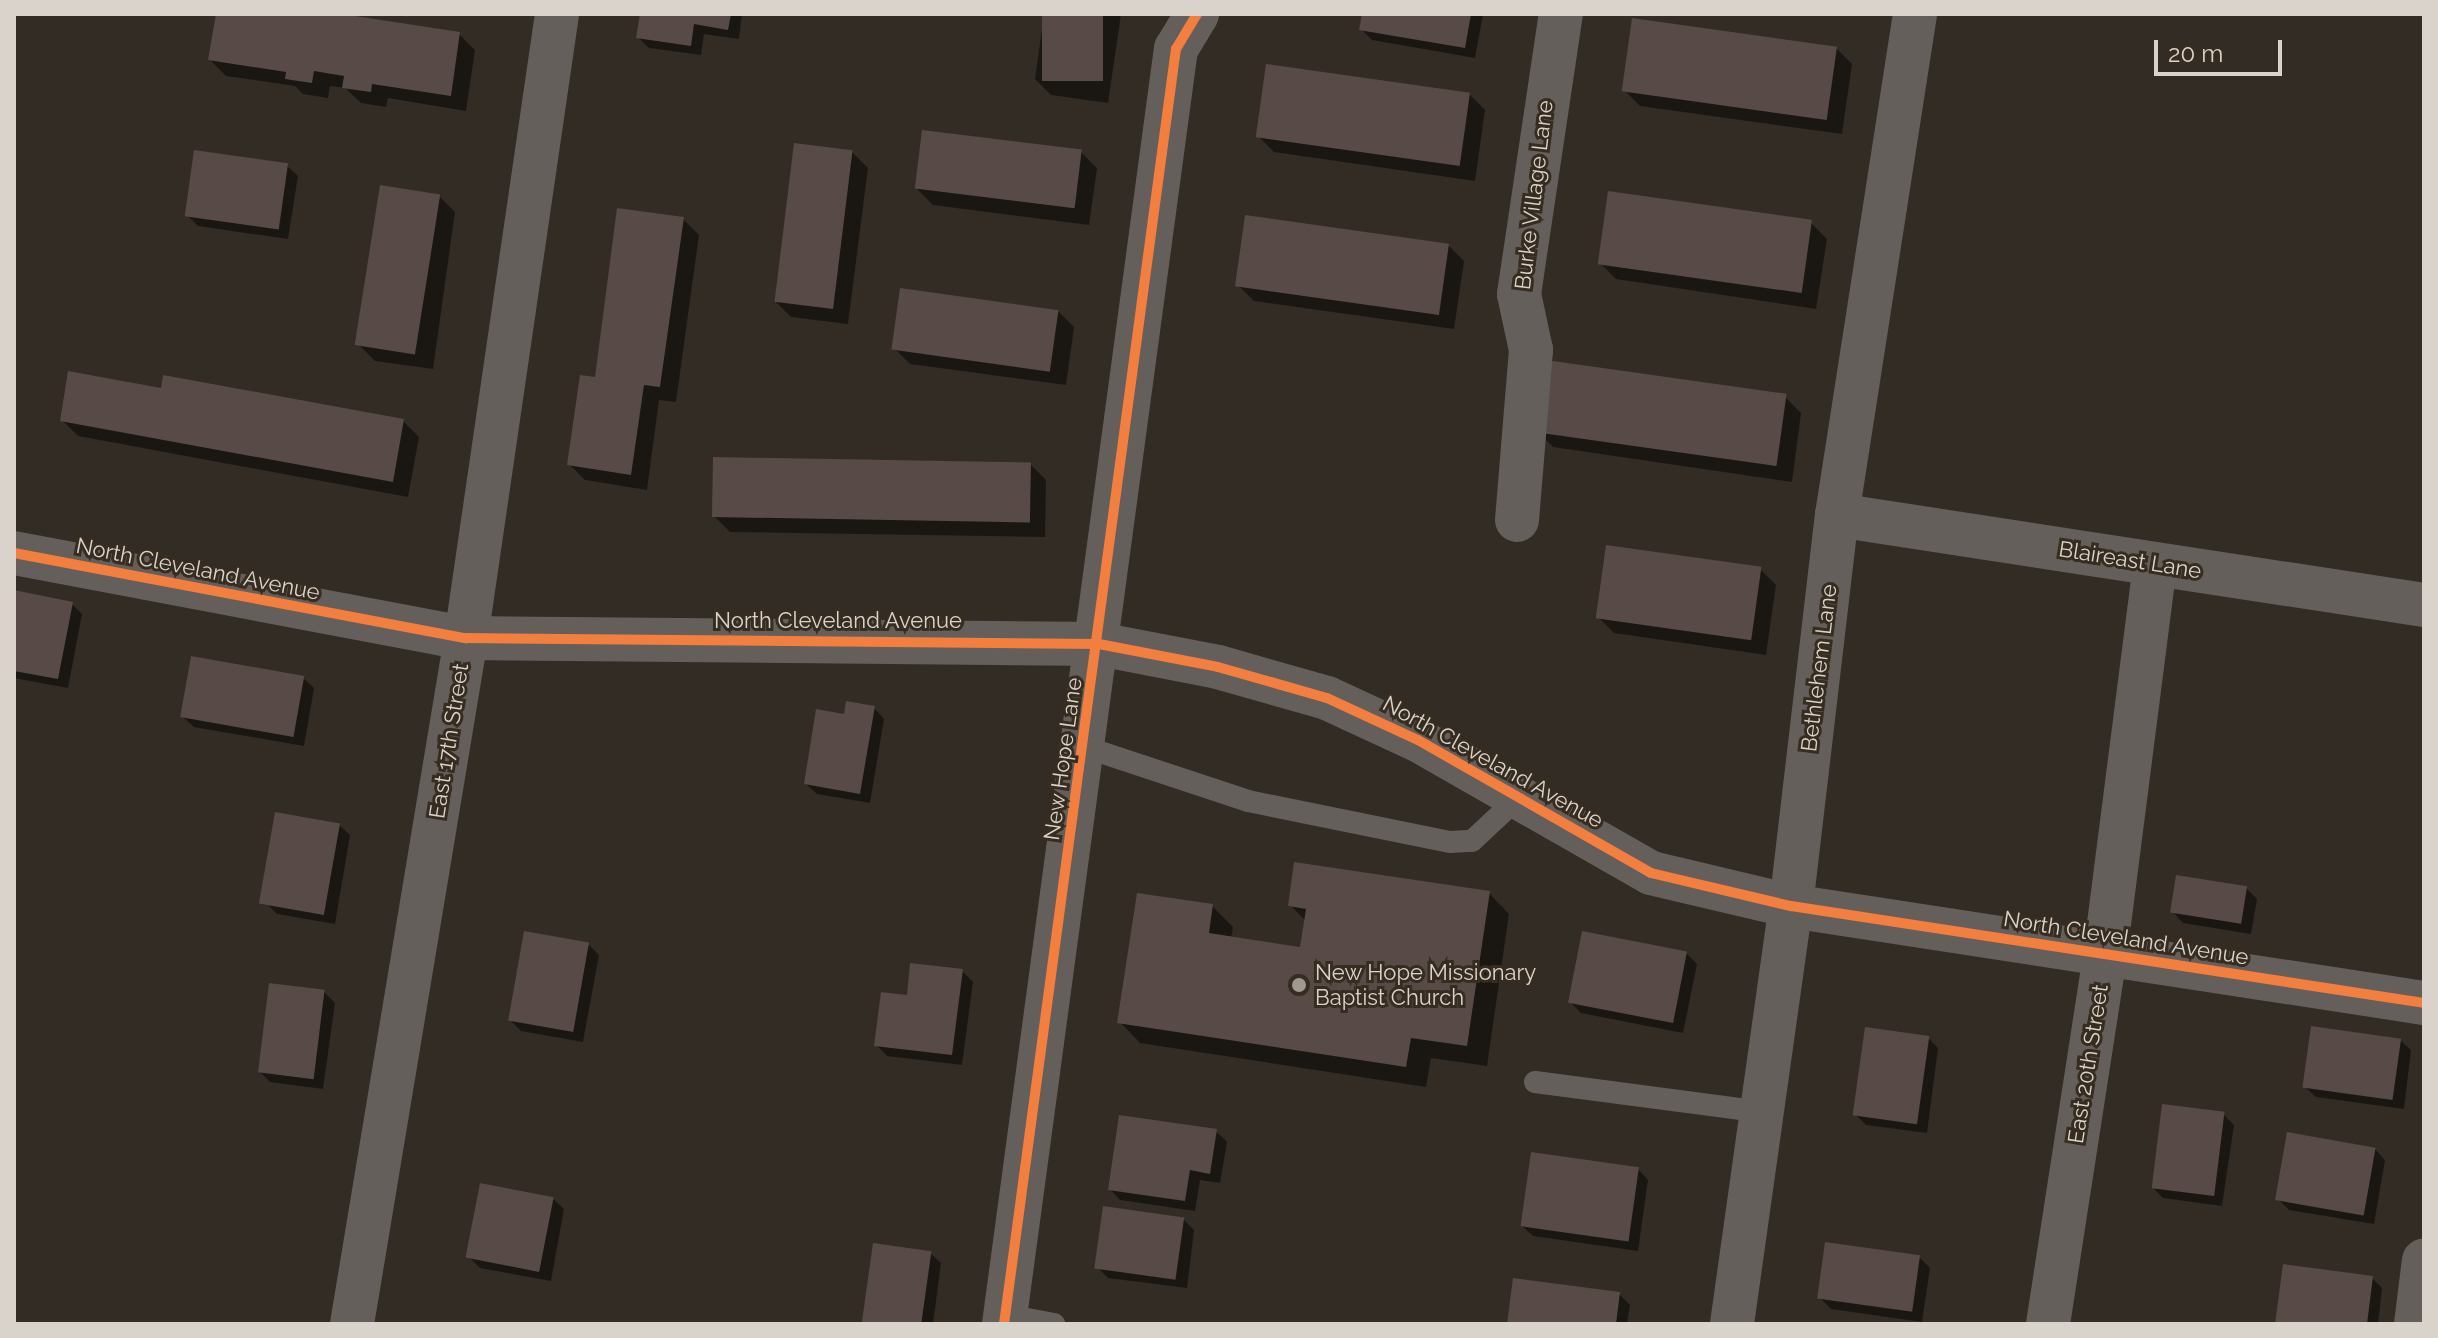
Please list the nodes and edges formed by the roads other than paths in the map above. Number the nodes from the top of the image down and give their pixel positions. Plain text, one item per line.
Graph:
1 (557, 14) edge
2 (1197, 14) edge
3 (1561, 14) edge
4 (1915, 14) edge
5 (1837, 515) junction
6 (1517, 520) dead end
7 (14, 553) edge
8 (2155, 564) junction
9 (2424, 605) edge
10 (466, 638) junction
11 (1099, 644) junction
12 (1085, 747) junction
13 (1519, 797) junction
14 (1791, 906) junction
15 (2105, 955) junction
16 (2424, 1003) edge
17 (1535, 1082) dead end
18 (1764, 1112) junction
19 (2424, 1260) edge
20 (1005, 1319) edge
21 (352, 1324) edge
22 (1054, 1324) edge
23 (1732, 1324) edge
24 (2048, 1324) edge
25 (2416, 1324) edge

1 - 10 street, East 17th Street
2 - 11 street, New Hope Lane
3 - 6 street, Burke Village Lane
4 - 5 street, Bethlehem Lane
5 - 8 street, Blaireast Lane
5 - 14 street, Bethlehem Lane
7 - 10 street, North Cleveland Avenue
8 - 9 street, Blaireast Lane
8 - 15 street, East 20th Street
10 - 11 street, North Cleveland Avenue
10 - 21 street, East 17th Street
11 - 12 street, New Hope Lane
11 - 13 street, North Cleveland Avenue
12 - 13 lane
12 - 20 street, New Hope Lane
13 - 14 street, North Cleveland Avenue
14 - 15 street, North Cleveland Avenue
14 - 18 street, Bethlehem Lane
15 - 16 street, North Cleveland Avenue
15 - 24 street, East 20th Street
17 - 18 lane
18 - 23 street, Bethlehem Lane
19 - 25 street
20 - 22 lane

